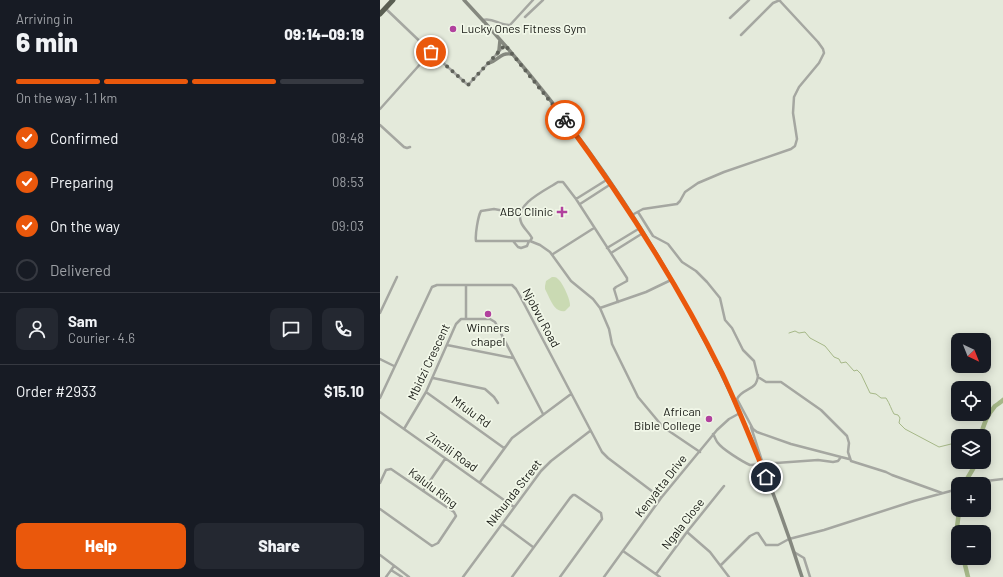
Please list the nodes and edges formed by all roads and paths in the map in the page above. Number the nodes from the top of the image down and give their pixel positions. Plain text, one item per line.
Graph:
1 (393, 0) edge
2 (464, 0) edge
3 (533, 0) edge
4 (543, 0) edge
5 (749, 0) edge
6 (780, 0) edge
7 (385, 8) junction
8 (380, 14) edge
9 (525, 17) dead end
10 (730, 18) dead end
11 (483, 20) junction
12 (741, 35) dead end
13 (499, 38) junction
14 (505, 45) junction
15 (431, 52) junction
16 (497, 54) junction
17 (512, 54) junction
18 (489, 63) junction
19 (380, 109) edge
20 (380, 125) edge
21 (410, 147) dead end
22 (608, 180) junction
23 (611, 184) junction
24 (576, 199) junction
25 (580, 204) junction
26 (638, 212) junction
27 (520, 214) junction
28 (632, 215) junction
29 (594, 228) junction
30 (640, 228) junction
31 (643, 233) junction
32 (513, 241) junction
33 (530, 241) junction
34 (607, 248) junction
35 (610, 253) junction
36 (553, 254) junction
37 (397, 277) dead end
38 (671, 280) junction
39 (466, 285) junction
40 (618, 302) junction
41 (600, 308) junction
42 (380, 313) edge
43 (466, 318) junction
44 (447, 345) junction
45 (514, 358) junction
46 (380, 359) edge
47 (394, 366) junction
48 (758, 375) junction
49 (433, 378) junction
50 (426, 392) junction
51 (571, 394) junction
52 (380, 398) edge
53 (498, 403) dead end
54 (380, 412) edge
55 (740, 413) junction
56 (543, 414) junction
57 (751, 427) junction
58 (404, 429) junction
59 (590, 431) junction
60 (713, 434) junction
61 (504, 448) junction
62 (700, 452) junction
63 (842, 458) junction
64 (446, 459) junction
65 (850, 460) junction
66 (762, 464) junction
67 (1003, 480) edge
68 (991, 481) edge
69 (480, 482) junction
70 (380, 483) edge
71 (724, 486) dead end
72 (423, 491) junction
73 (951, 491) edge
74 (942, 493) junction
75 (661, 498) junction
76 (514, 507) junction
77 (380, 509) edge
78 (502, 524) junction
79 (687, 532) junction
80 (789, 539) junction
81 (533, 547) junction
82 (623, 551) junction
83 (794, 552) junction
84 (380, 555) edge
85 (721, 565) junction
86 (394, 566) junction
87 (391, 570) junction
88 (656, 574) junction
89 (386, 577) edge
90 (402, 577) edge
91 (409, 577) edge
92 (463, 577) edge
93 (512, 577) edge
94 (560, 577) edge
95 (604, 577) edge
96 (660, 577) edge
97 (730, 577) edge
98 (802, 577) edge
99 (810, 577) edge

1 - 7 highway
2 - 11 main road
3 - 11 street
4 - 9 street
5 - 10 street
6 - 12 street
6 - 26 street
7 - 8 highway
7 - 15 street
11 - 13 main road
13 - 14 main road
13 - 16 main road
14 - 16 street
14 - 17 main road
15 - 18 street
15 - 19 street
16 - 18 street
17 - 18 main road
17 - 22 main road
20 - 21 street
22 - 23 main road
22 - 24 street
23 - 25 street
23 - 28 main road
24 - 25 street
24 - 27 street
25 - 29 street
26 - 28 street
26 - 48 street
27 - 32 street
27 - 33 street
28 - 30 main road
29 - 34 street
29 - 36 street
30 - 31 main road
30 - 34 street
31 - 35 street
31 - 38 main road
32 - 33 street
32 - 33 street
33 - 36 street
34 - 35 street
35 - 40 street
36 - 41 street
37 - 42 street
38 - 40 street
38 - 55 main road
39 - 43 street
39 - 47 street, Njobvu Road
39 - 51 street, Njobvu Road
40 - 41 street
41 - 62 street
43 - 44 street, Mbidzi Crescent
43 - 45 street, Mbidzi Crescent
44 - 45 street
44 - 49 street, Mbidzi Crescent
45 - 56 street, Mbidzi Crescent
46 - 47 street
47 - 52 street, Njobvu Road
48 - 57 street
48 - 65 street
49 - 50 street, Mbidzi Crescent
49 - 53 street
50 - 58 street, Mbidzi Crescent
50 - 61 street, Mfulu Rd
51 - 56 street
51 - 59 street, Njobvu Road
54 - 58 street, Zinzili Road
55 - 60 street, Kenyatta Drive
55 - 66 main road
56 - 61 street
57 - 63 street
57 - 66 street
58 - 64 street, Zinzili Road
59 - 75 street, Njobvu Road
59 - 76 street, Nkhunda Street
60 - 62 street, Kenyatta Drive
60 - 66 street
61 - 69 street
62 - 75 street, Kenyatta Drive
63 - 65 street
63 - 66 street
64 - 69 street, Zinzili Road
64 - 72 street
65 - 74 street
66 - 80 main road
67 - 68 street
69 - 76 street, Zinzili Road
70 - 72 street, Kalulu Ring
71 - 79 street, Ngala Close
72 - 77 street, Kalulu Ring
73 - 74 street
74 - 80 street
75 - 82 street, Kenyatta Drive
76 - 78 street, Nkhunda Street
78 - 81 street
78 - 92 street, Nkhunda Street
79 - 85 street
79 - 88 street, Ngala Close
80 - 83 main road
80 - 85 street
81 - 93 street
81 - 94 street
82 - 88 street
82 - 95 street, Kenyatta Drive
83 - 98 main road
83 - 99 street
84 - 86 street
85 - 97 street
86 - 87 street
86 - 91 street
87 - 89 street
87 - 90 street
88 - 96 street

